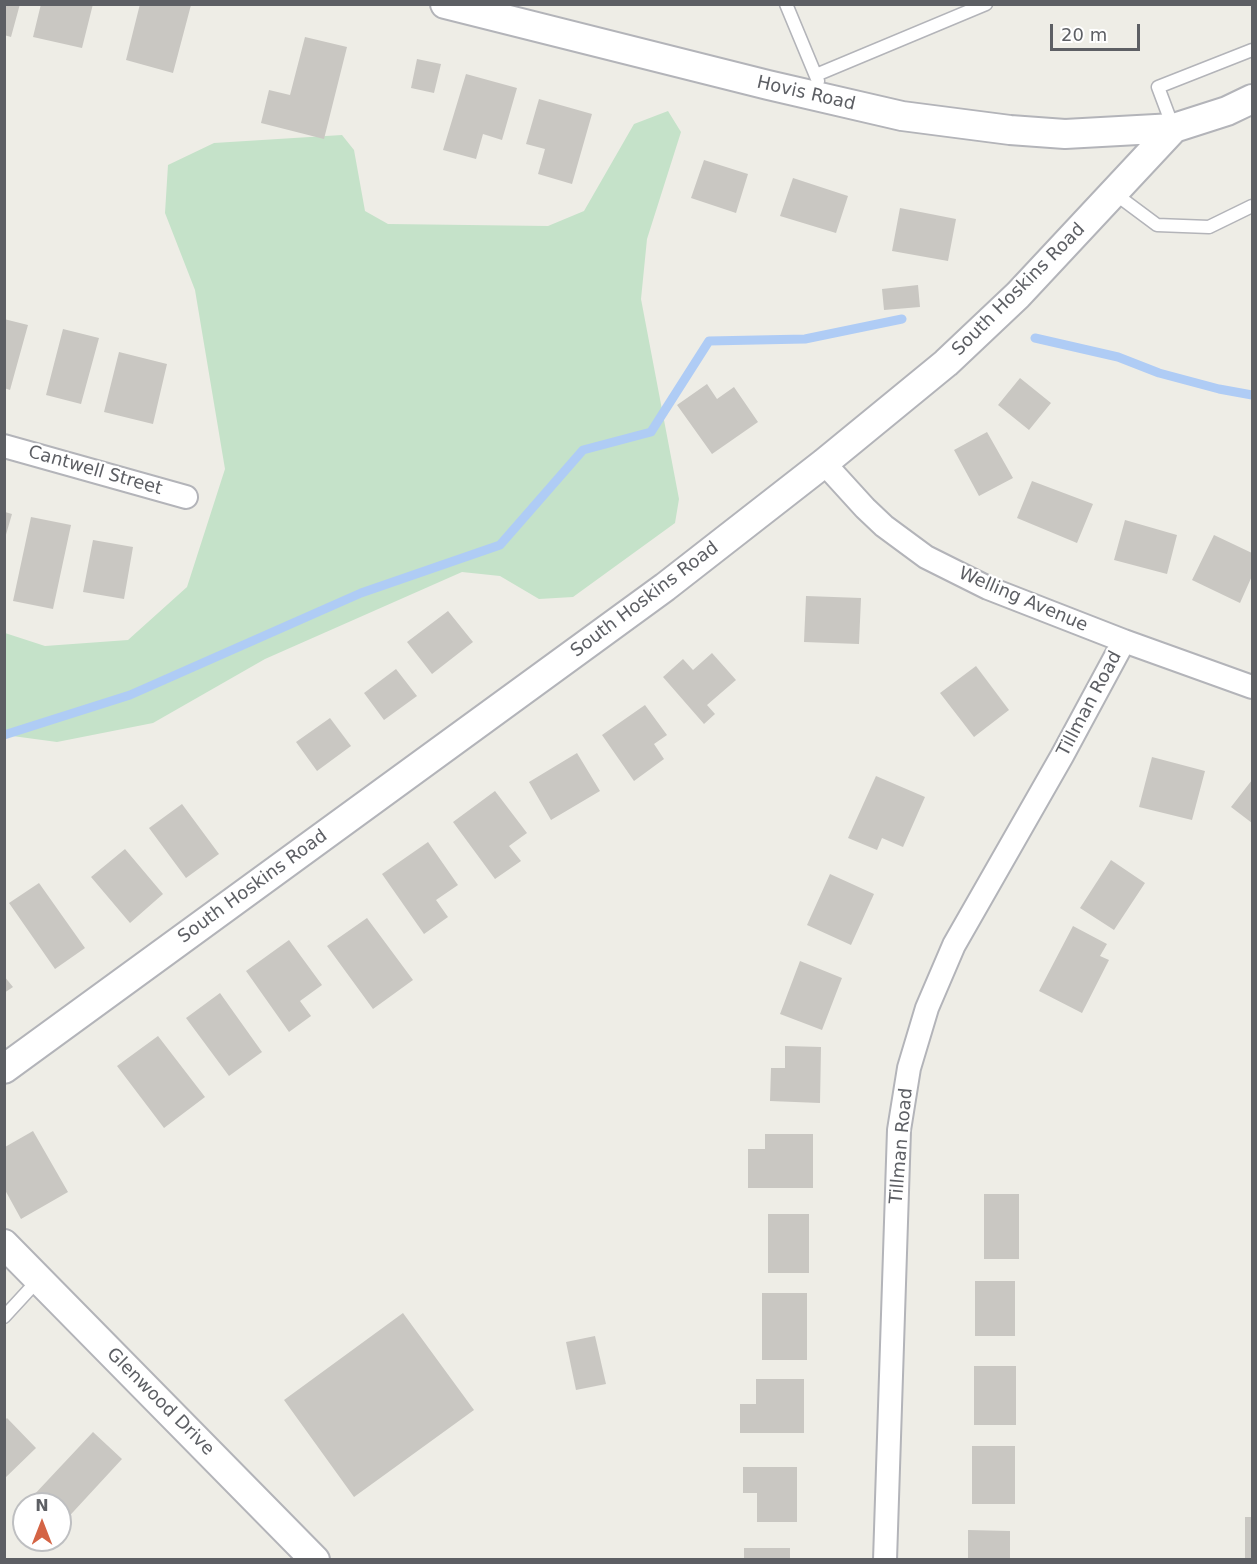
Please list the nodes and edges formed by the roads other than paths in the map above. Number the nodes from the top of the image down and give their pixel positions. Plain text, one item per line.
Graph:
1 (445, 4) edge
2 (786, 4) edge
3 (986, 4) edge
4 (1252, 50) edge
5 (821, 87) junction
6 (1252, 99) edge
7 (1174, 128) junction
8 (1114, 193) junction
9 (1252, 206) edge
10 (4, 446) edge
11 (824, 463) junction
12 (186, 497) dead end
13 (1124, 641) junction
14 (1252, 687) edge
15 (4, 1069) edge
16 (4, 1244) edge
17 (39, 1279) junction
18 (4, 1317) edge
19 (315, 1560) edge
20 (885, 1560) edge

1 - 5 street, Hovis Road
2 - 5 lane
3 - 5 lane
4 - 7 lane
5 - 7 street, Hovis Road
6 - 7 street, South Hoskins Road
7 - 8 street, South Hoskins Road
8 - 9 lane
8 - 11 street, South Hoskins Road
10 - 12 street, Cantwell Street
11 - 13 street, Welling Avenue
11 - 15 street, South Hoskins Road
13 - 14 street, Welling Avenue
13 - 20 street, Tillman Road
16 - 17 street, Glenwood Drive
17 - 18 lane
17 - 19 street, Glenwood Drive

